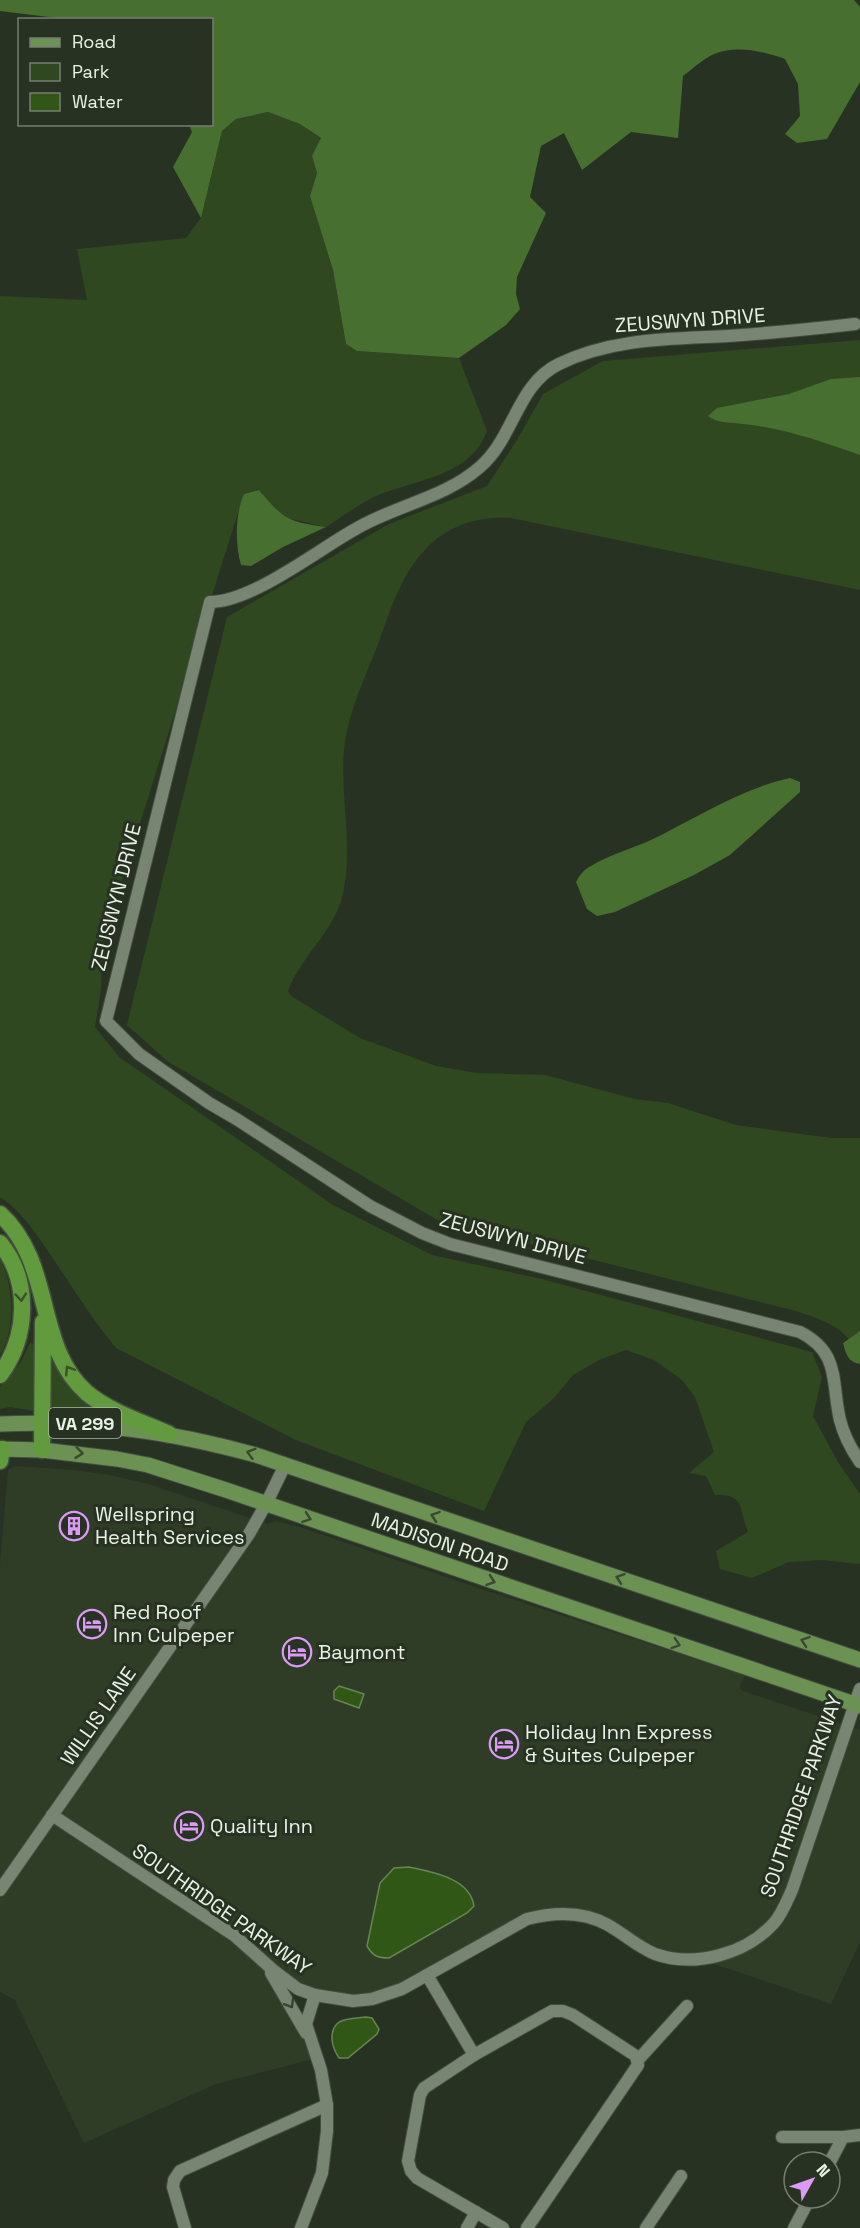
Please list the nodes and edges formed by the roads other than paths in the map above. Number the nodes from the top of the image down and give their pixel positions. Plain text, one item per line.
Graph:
1 (855, 324) dead end
2 (0, 1214) edge
3 (0, 1243) edge
4 (42, 1294) junction
5 (0, 1375) edge
6 (41, 1422) junction
7 (0, 1424) edge
8 (169, 1434) junction
9 (42, 1450) junction
10 (1, 1453) edge
11 (860, 1462) edge
12 (285, 1465) junction
13 (266, 1504) junction
14 (860, 1660) edge
15 (860, 1689) edge
16 (857, 1705) edge
17 (52, 1815) junction
18 (0, 1890) edge
19 (264, 1961) junction
20 (427, 1975) junction
21 (315, 1995) junction
22 (687, 2006) dead end
23 (314, 2048) junction
24 (474, 2055) junction
25 (638, 2060) junction
26 (327, 2105) junction
27 (860, 2135) edge
28 (782, 2137) dead end
29 (843, 2137) junction
30 (836, 2150) edge
31 (681, 2176) dead end
32 (804, 2210) edge
33 (476, 2212) junction
34 (184, 2228) edge
35 (301, 2228) edge
36 (467, 2228) edge
37 (503, 2228) edge
38 (527, 2228) edge
39 (646, 2228) edge
40 (794, 2228) edge

1 - 11 street, ZEUSWYN DRIVE
2 - 4 highway
3 -> 5 highway
4 - 6 highway
8 -> 4 highway
6 - 7 main road, MADISON ROAD / VA 299
6 - 8 main road, MADISON ROAD / VA 299
6 - 9 highway
12 -> 8 main road, MADISON ROAD
9 - 10 main road, MADISON ROAD
9 -> 13 main road, MADISON ROAD
12 - 13 street, WILLIS LANE
14 -> 12 main road, MADISON ROAD
13 -> 16 main road, MADISON ROAD
13 - 17 street, WILLIS LANE
15 - 16 street, SOUTHRIDGE PARKWAY
16 - 20 street, SOUTHRIDGE PARKWAY
17 - 18 street, WILLIS LANE
17 - 19 street, SOUTHRIDGE PARKWAY
19 - 21 street, SOUTHRIDGE PARKWAY
19 -> 23 street
20 - 21 street, SOUTHRIDGE PARKWAY
20 - 24 street
21 - 23 street
22 - 25 street
23 - 26 street
24 - 25 street
24 - 33 street
25 - 38 street
26 - 34 street
26 - 35 street
27 - 29 street
28 - 29 street
29 - 30 street
31 - 39 street
32 - 40 street
33 - 36 street
33 - 37 street

